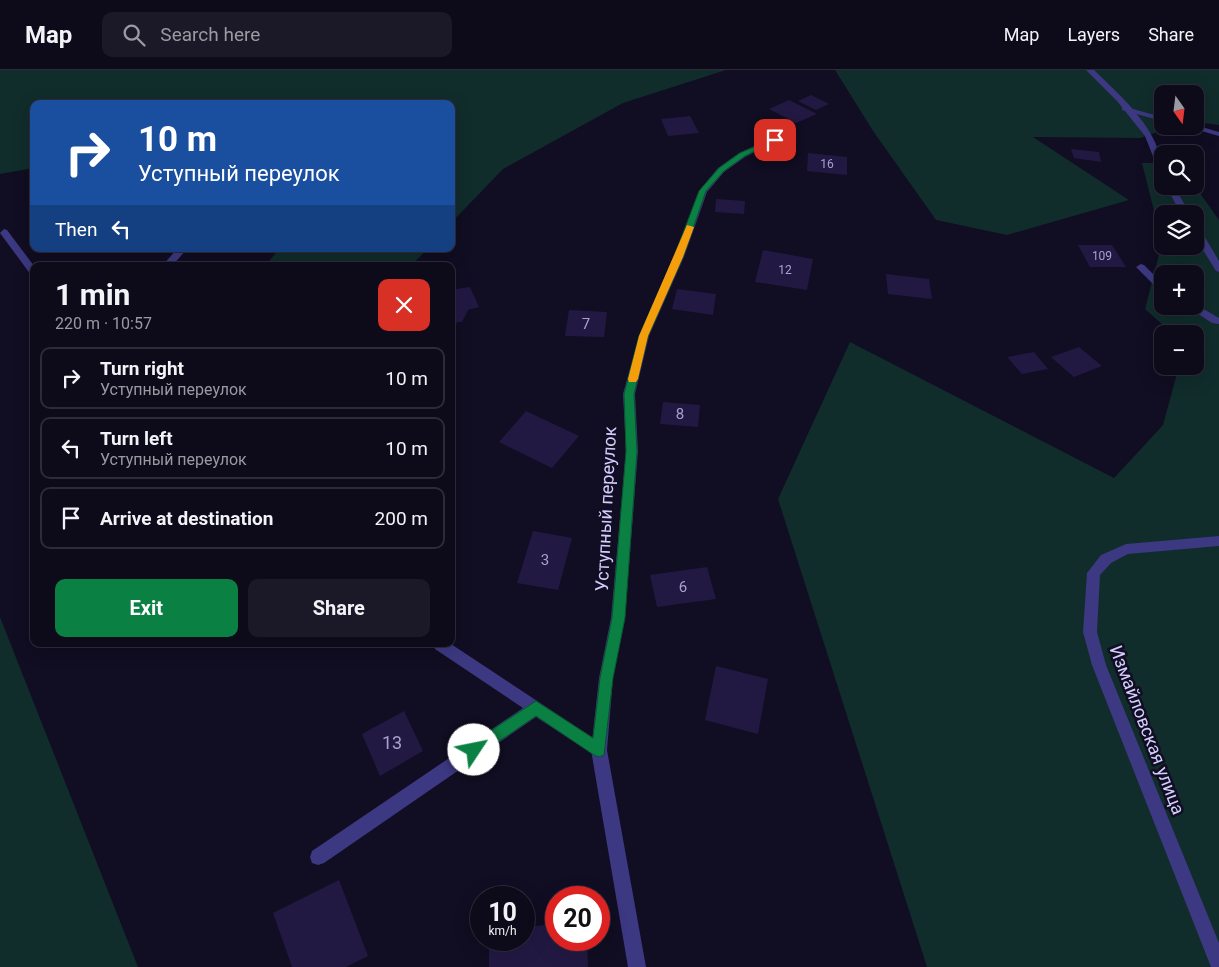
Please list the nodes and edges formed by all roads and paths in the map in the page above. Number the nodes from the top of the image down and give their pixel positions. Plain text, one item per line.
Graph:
1 (1090, 70) edge
2 (1125, 108) junction
3 (1154, 117) edge
4 (1204, 130) edge
5 (1219, 134) edge
6 (775, 140) dead end
7 (1154, 149) edge
8 (4, 232) dead end
9 (1204, 244) edge
10 (179, 252) edge
11 (171, 262) edge
12 (1141, 267) dead end
13 (30, 268) edge
14 (1219, 269) edge
15 (1154, 280) edge
16 (1204, 314) edge
17 (1219, 321) edge
18 (1219, 541) edge
19 (444, 647) edge
20 (536, 708) junction
21 (599, 750) junction
22 (318, 857) dead end
23 (1219, 965) edge
24 (637, 967) edge

1 - 2 street
2 - 3 street
2 - 7 street
4 - 5 street
6 - 21 street, Уступный переулок
8 - 13 street
9 - 14 street
10 - 11 street
12 - 15 street
16 - 17 street
18 - 23 street, Измайловская улица
19 - 20 street
20 - 21 street
20 - 22 street
21 - 24 street, Уступный переулок

